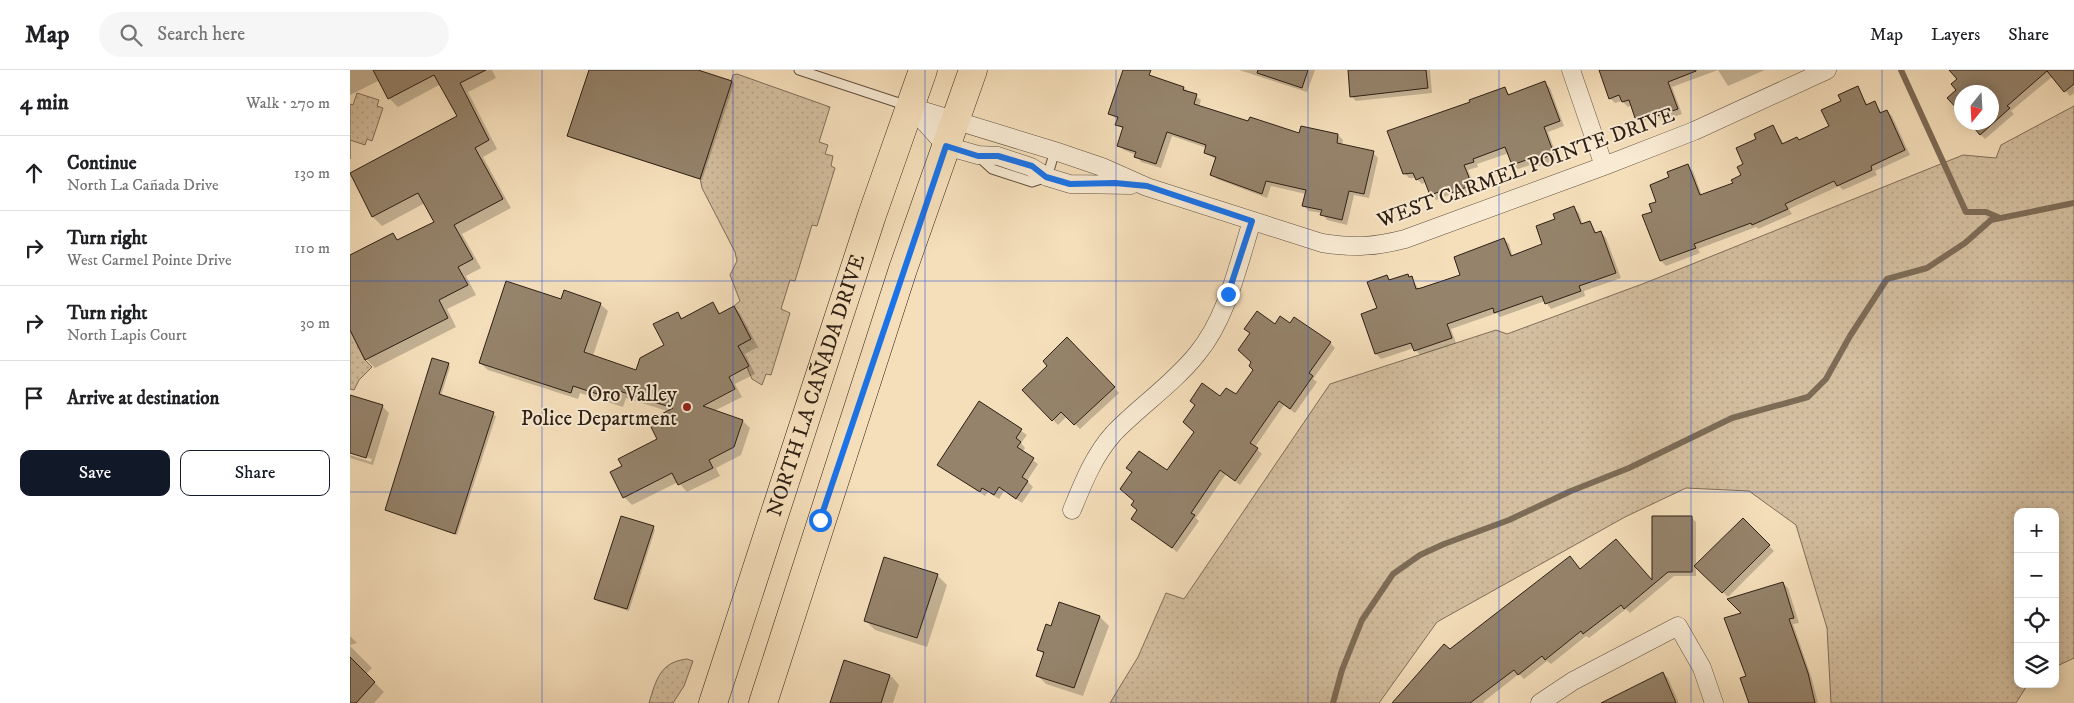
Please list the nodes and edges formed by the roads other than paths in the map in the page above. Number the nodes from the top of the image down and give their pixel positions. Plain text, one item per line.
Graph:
1 (799, 70) edge
2 (924, 70) edge
3 (973, 70) edge
4 (1571, 70) edge
5 (1827, 70) edge
6 (910, 107) junction
7 (955, 120) junction
8 (946, 146) junction
9 (1055, 151) junction
10 (1604, 166) junction
11 (1046, 177) junction
12 (1147, 186) junction
13 (1252, 221) junction
14 (1072, 510) dead end
15 (713, 703) edge
16 (763, 703) edge
17 (1540, 703) edge
18 (1714, 703) edge

1 - 6 lane
2 - 6 main road, NORTH LA CAÑADA DRIVE
3 - 7 main road
4 - 10 street
5 - 10 street, WEST CARMEL POINTE DRIVE
6 - 7 street, WEST CARMEL POINTE DRIVE
6 - 8 street, WEST CARMEL POINTE DRIVE
6 - 15 main road, NORTH LA CAÑADA DRIVE
7 - 8 main road
7 - 9 street, WEST CARMEL POINTE DRIVE
8 - 11 street, WEST CARMEL POINTE DRIVE
8 - 16 main road
9 - 11 lane
9 - 12 street, WEST CARMEL POINTE DRIVE
10 - 13 street, WEST CARMEL POINTE DRIVE
11 - 12 street, WEST CARMEL POINTE DRIVE
12 - 13 street, WEST CARMEL POINTE DRIVE
13 - 14 street
17 - 18 street

